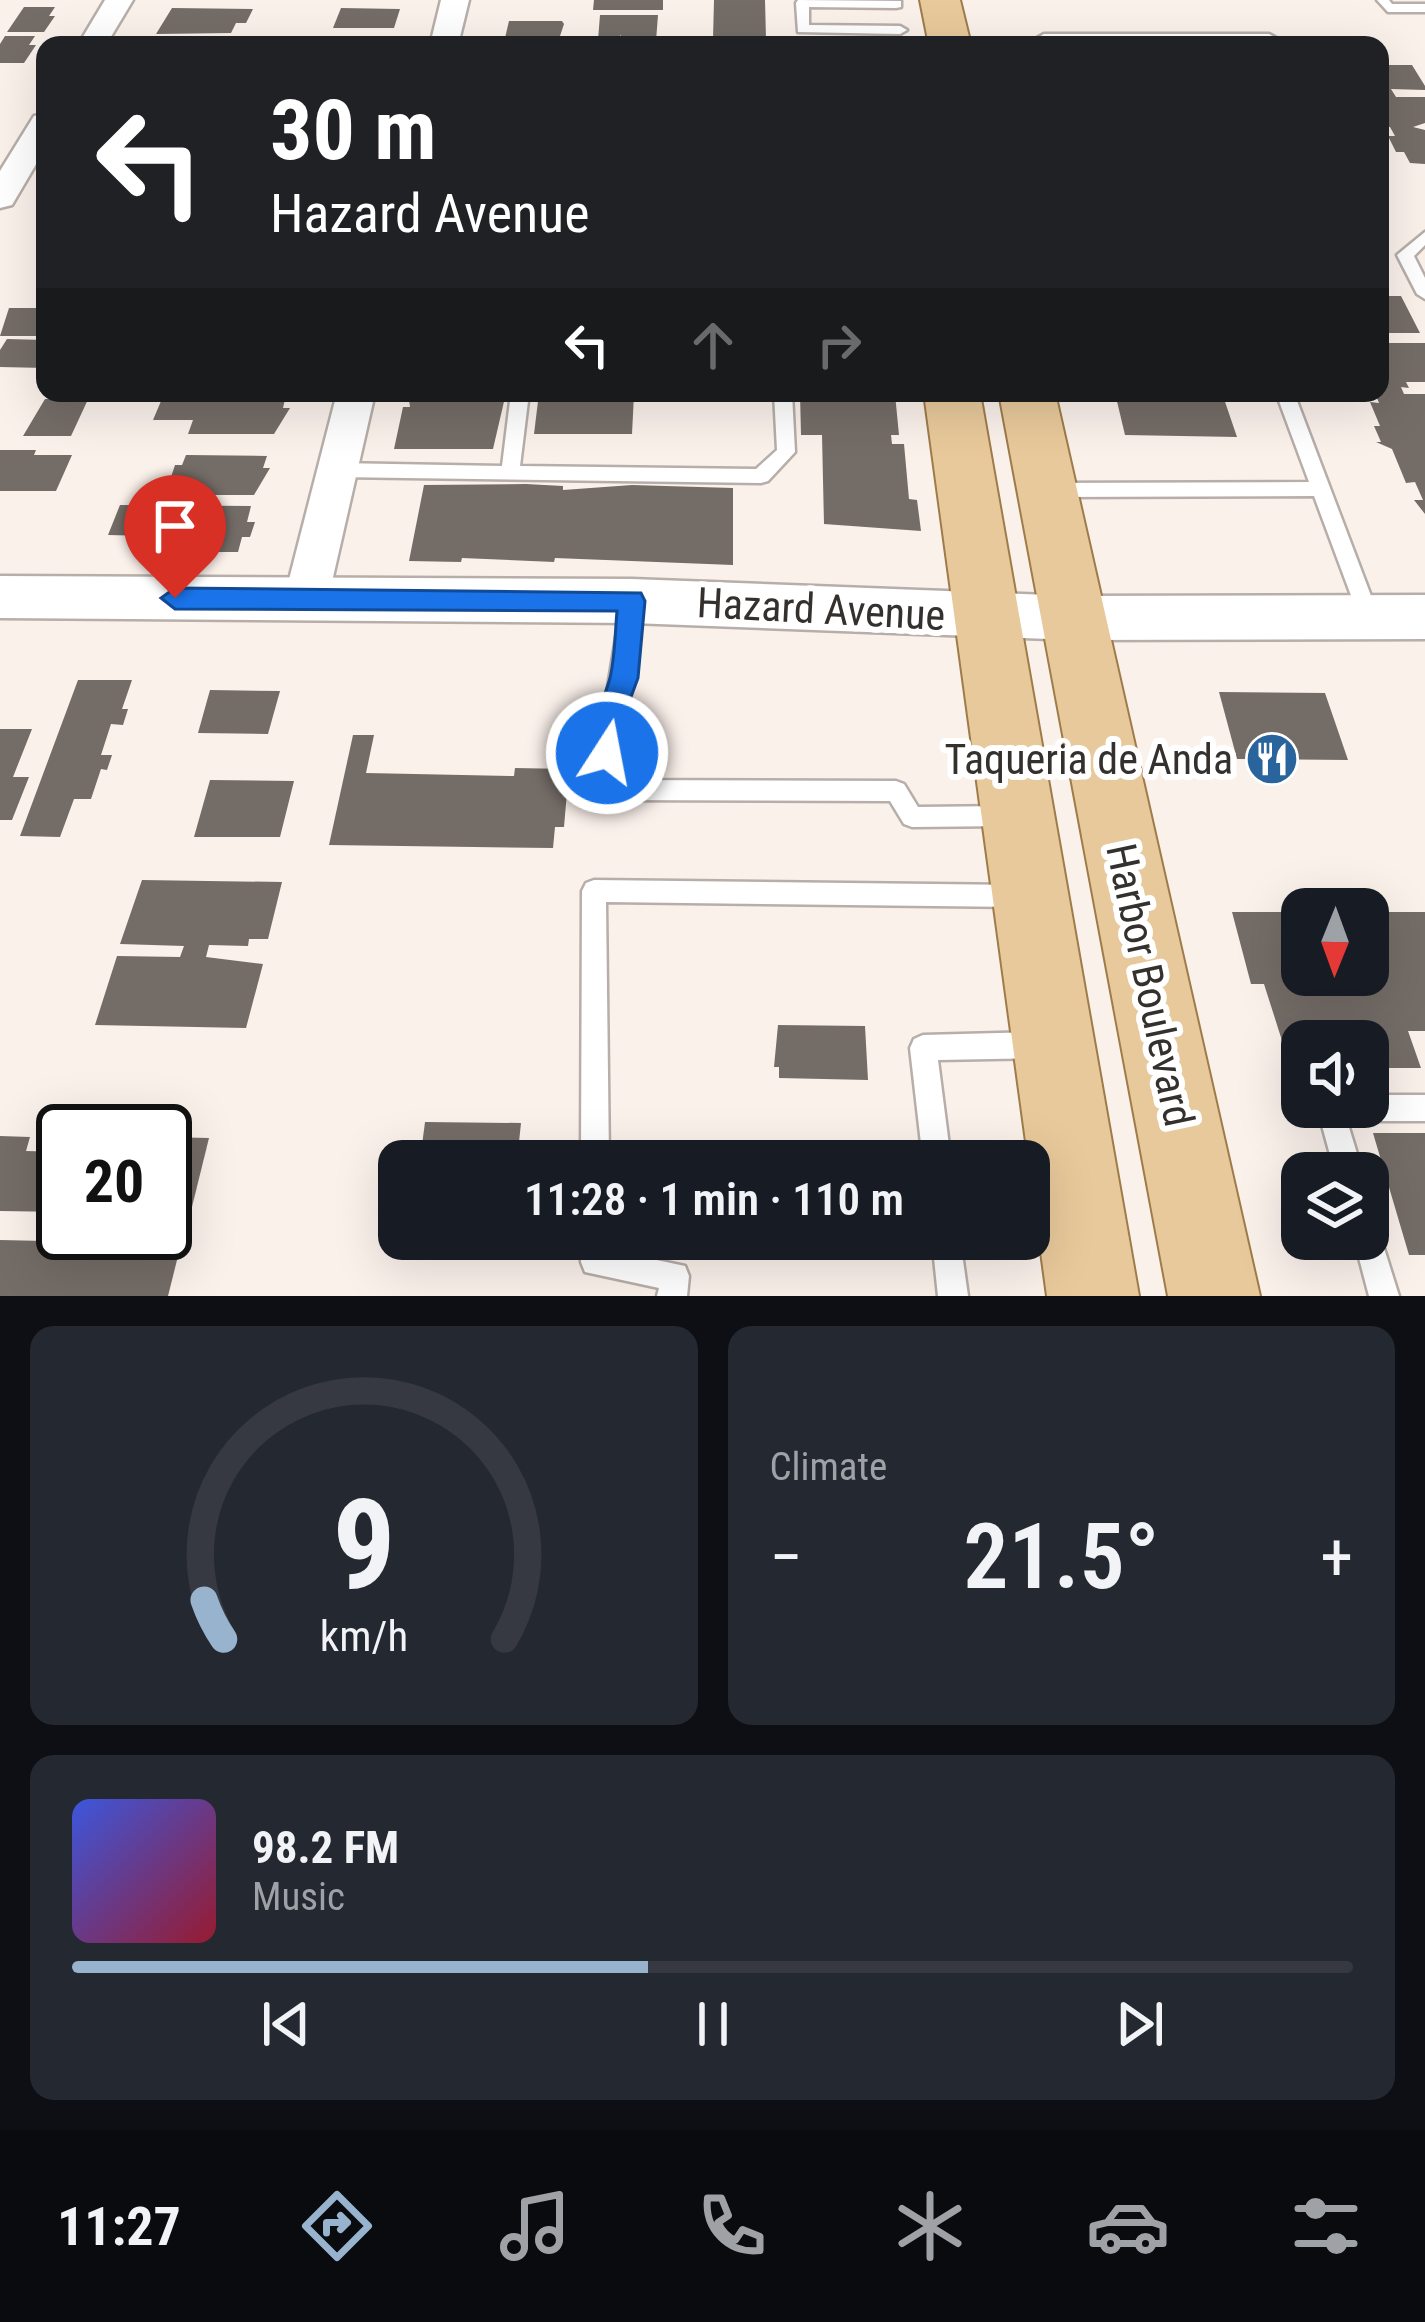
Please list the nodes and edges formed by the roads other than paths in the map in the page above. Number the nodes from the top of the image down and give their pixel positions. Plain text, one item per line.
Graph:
1 (119, 0) edge
2 (455, 0) edge
3 (940, 0) edge
4 (1383, 0) edge
5 (1425, 8) edge
6 (899, 20) edge
7 (97, 36) edge
8 (446, 36) edge
9 (948, 36) edge
10 (36, 138) edge
11 (0, 197) edge
12 (1425, 236) edge
13 (1425, 295) edge
14 (354, 402) edge
15 (519, 402) edge
16 (783, 402) edge
17 (953, 402) edge
18 (1029, 402) edge
19 (1288, 402) edge
20 (337, 470) junction
21 (510, 472) junction
22 (1320, 489) junction
23 (1048, 490) junction
24 (0, 597) edge
25 (306, 599) junction
26 (632, 601) junction
27 (1425, 616) edge
28 (989, 617) junction
29 (1370, 617) junction
30 (1076, 618) junction
31 (1018, 815) junction
32 (1030, 896) junction
33 (1054, 1045) junction
34 (1425, 1108) edge
35 (595, 1140) edge
36 (934, 1140) edge
37 (1343, 1152) edge
38 (595, 1260) edge
39 (949, 1260) edge
40 (1374, 1260) edge
41 (671, 1296) edge
42 (953, 1296) edge
43 (1093, 1296) edge
44 (1214, 1296) edge
45 (1384, 1296) edge

1 - 7 street
2 - 8 street
3 - 9 main road
4 - 5 lane
6 - 6 lane
10 - 11 street
12 - 13 lane
14 - 20 street
15 - 21 lane
16 - 21 lane
17 - 28 main road
18 - 23 main road, Harbor Boulevard
19 - 22 lane
20 - 21 lane
20 - 25 street
22 - 23 lane
22 - 29 lane
23 - 30 main road, Harbor Boulevard
24 - 25 street, Hazard Avenue
25 - 26 street, Hazard Avenue
26 - 28 street, Hazard Avenue
26 - 31 lane
27 - 29 street, Hazard Avenue
28 - 30 street, Hazard Avenue
28 - 31 main road
29 - 30 street, Hazard Avenue
30 - 44 main road, Harbor Boulevard
31 - 32 main road
32 - 33 main road
32 - 35 lane
33 - 36 lane
33 - 43 main road
34 - 37 lane
38 - 41 lane
39 - 42 lane
40 - 45 lane

